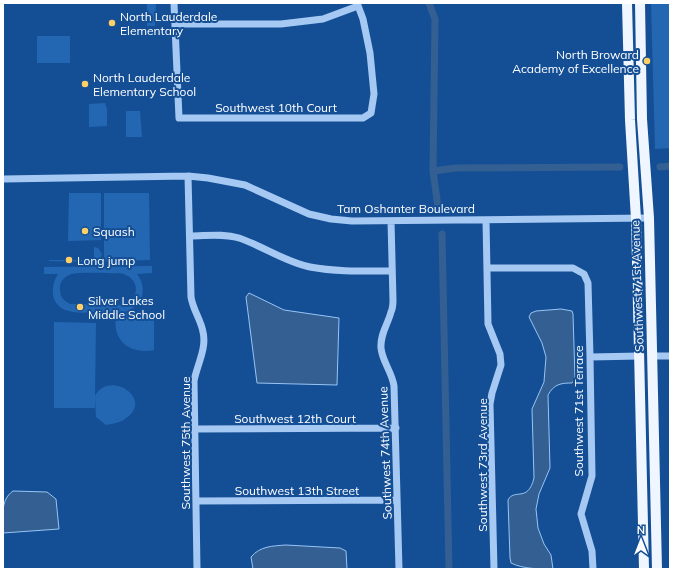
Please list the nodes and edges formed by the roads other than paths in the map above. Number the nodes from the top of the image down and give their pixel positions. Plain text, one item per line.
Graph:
1 (174, 3) edge
2 (628, 3) edge
3 (640, 3) edge
4 (358, 4) edge
5 (176, 24) junction
6 (188, 176) junction
7 (3, 179) edge
8 (649, 218) junction
9 (636, 219) junction
10 (486, 220) junction
11 (391, 221) junction
12 (190, 236) junction
13 (487, 268) junction
14 (392, 271) junction
15 (639, 328) junction
16 (640, 356) junction
17 (652, 356) junction
18 (670, 356) edge
19 (590, 357) junction
20 (653, 377) junction
21 (396, 428) junction
22 (194, 429) junction
23 (397, 500) junction
24 (196, 502) junction
25 (643, 526) junction
26 (197, 569) edge
27 (399, 569) edge
28 (494, 569) edge
29 (593, 569) edge
30 (644, 569) edge
31 (647, 569) edge
32 (657, 569) edge

1 - 5 street
2 - 9 main road, Southwest 71st Avenue
3 - 8 main road, Southwest 71st Avenue
4 - 5 street
4 - 5 street, Southwest 10th Court
6 - 7 street, Tam Oshanter Boulevard
6 - 11 street, Tam Oshanter Boulevard
6 - 12 street, Southwest 75th Avenue
8 - 9 street, Tam Oshanter Boulevard
8 - 17 main road, Southwest 71st Avenue
9 - 10 street, Tam Oshanter Boulevard
9 - 15 main road, Southwest 71st Avenue
10 - 11 street, Tam Oshanter Boulevard
10 - 13 street, Southwest 73rd Avenue
11 - 14 street, Southwest 74th Avenue
12 - 14 street
12 - 22 street, Southwest 75th Avenue
13 - 19 street, Southwest 71st Terrace
13 - 28 street, Southwest 73rd Avenue
14 - 21 street, Southwest 74th Avenue
15 - 16 main road, Southwest 71st Avenue
15 - 17 main road
16 - 19 street
16 - 20 main road
16 - 25 main road, Southwest 71st Avenue
17 - 18 street
17 - 20 main road, Southwest 71st Avenue
19 - 29 street, Southwest 71st Terrace
20 - 32 main road, Southwest 71st Avenue
21 - 22 street, Southwest 12th Court
21 - 23 street, Southwest 74th Avenue
22 - 24 street, Southwest 75th Avenue
23 - 24 street, Southwest 13th Street
23 - 27 street, Southwest 74th Avenue
24 - 26 street, Southwest 75th Avenue
25 - 30 main road, Southwest 71st Avenue
25 - 31 main road

